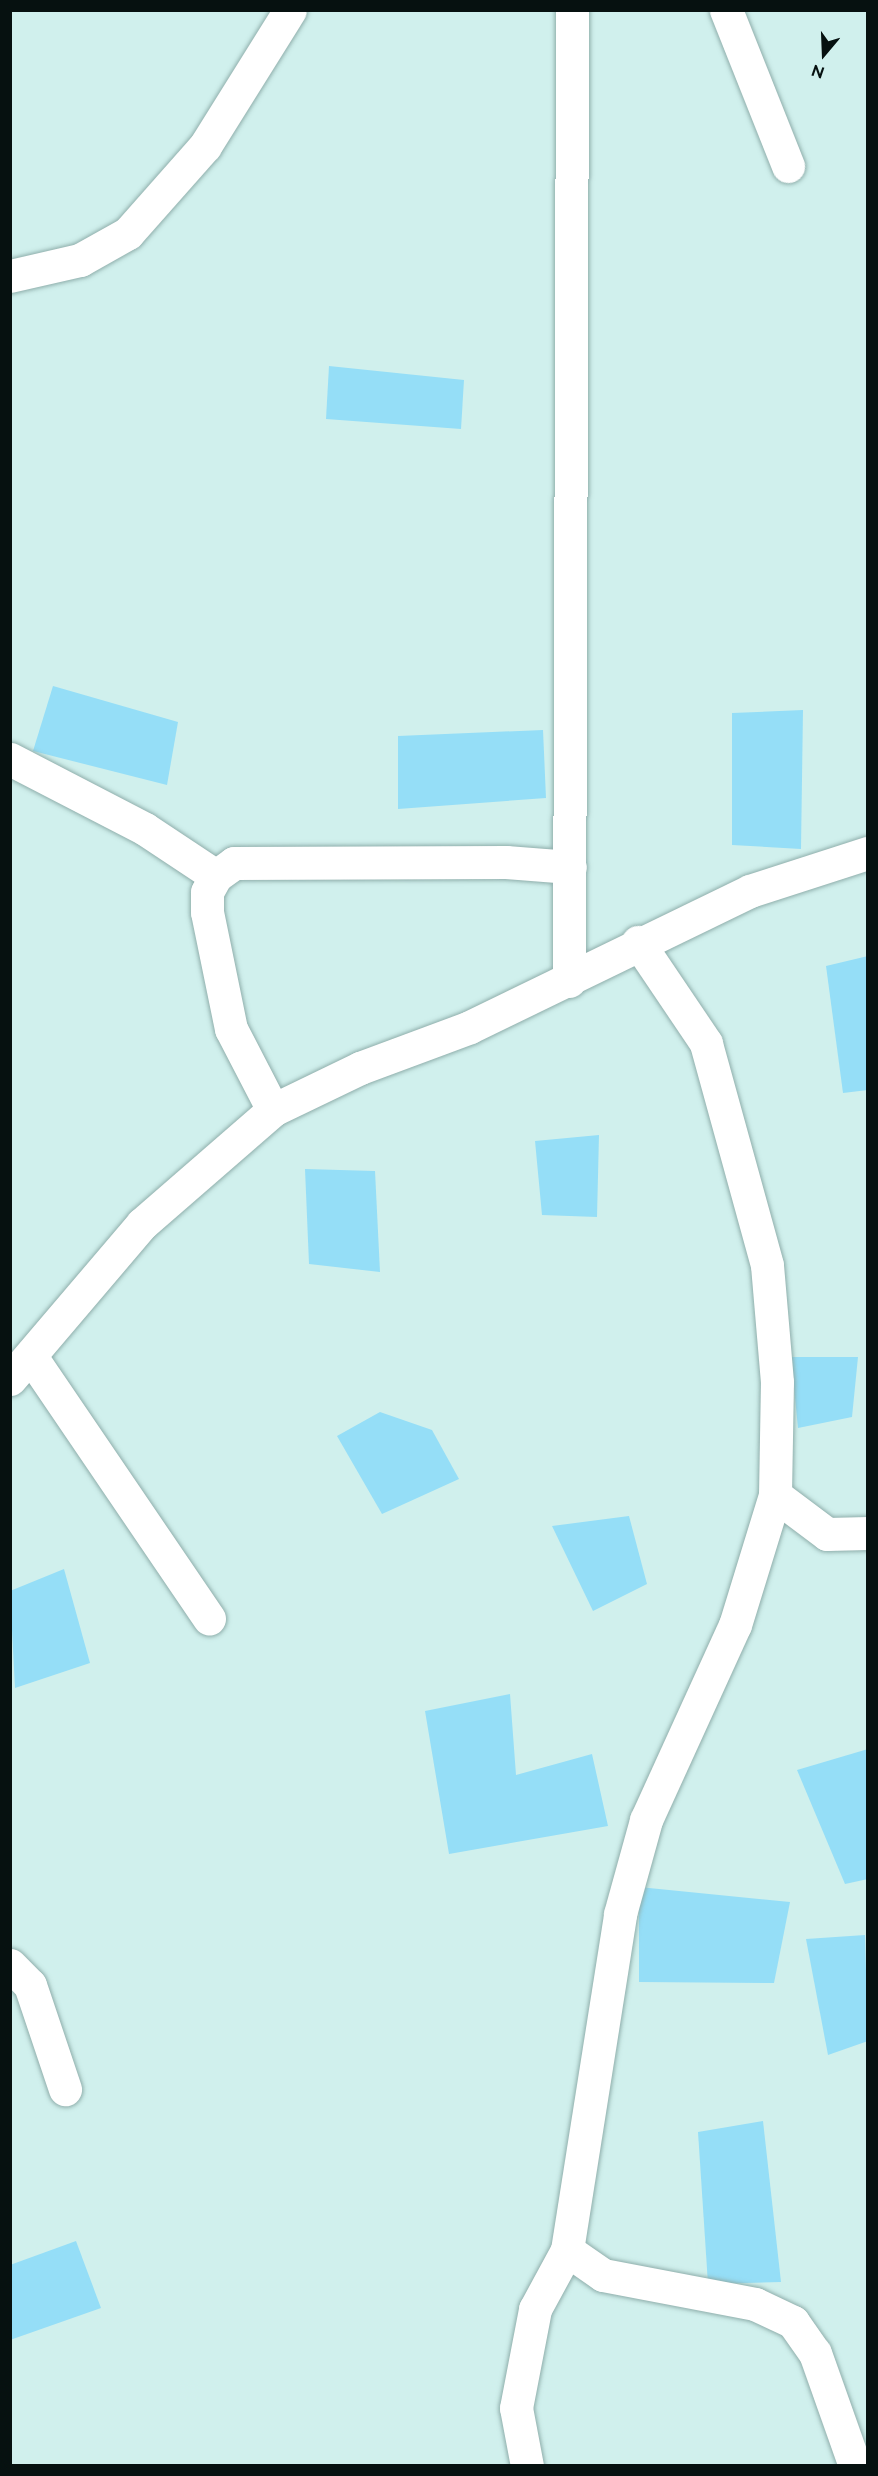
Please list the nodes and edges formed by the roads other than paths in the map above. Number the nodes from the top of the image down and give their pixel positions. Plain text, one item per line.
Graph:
1 (290, 10) edge
2 (572, 10) edge
3 (726, 10) edge
4 (788, 166) dead end
5 (10, 276) edge
6 (10, 759) edge
7 (867, 853) edge
8 (570, 867) junction
9 (216, 876) junction
10 (638, 942) junction
11 (569, 981) junction
12 (273, 1110) junction
13 (21, 1368) edge
14 (775, 1495) junction
15 (867, 1533) edge
16 (209, 1618) dead end
17 (10, 1965) edge
18 (65, 2089) dead end
19 (567, 2250) junction
20 (527, 2466) edge
21 (855, 2466) edge

1 - 5 street
2 - 8 street
3 - 4 street
6 - 9 street
7 - 10 street
8 - 9 street
8 - 11 street
9 - 12 street
10 - 11 street
10 - 14 street
11 - 12 street
12 - 13 street
13 - 16 street
14 - 15 street
14 - 19 street
17 - 18 street
19 - 20 street
19 - 21 street

